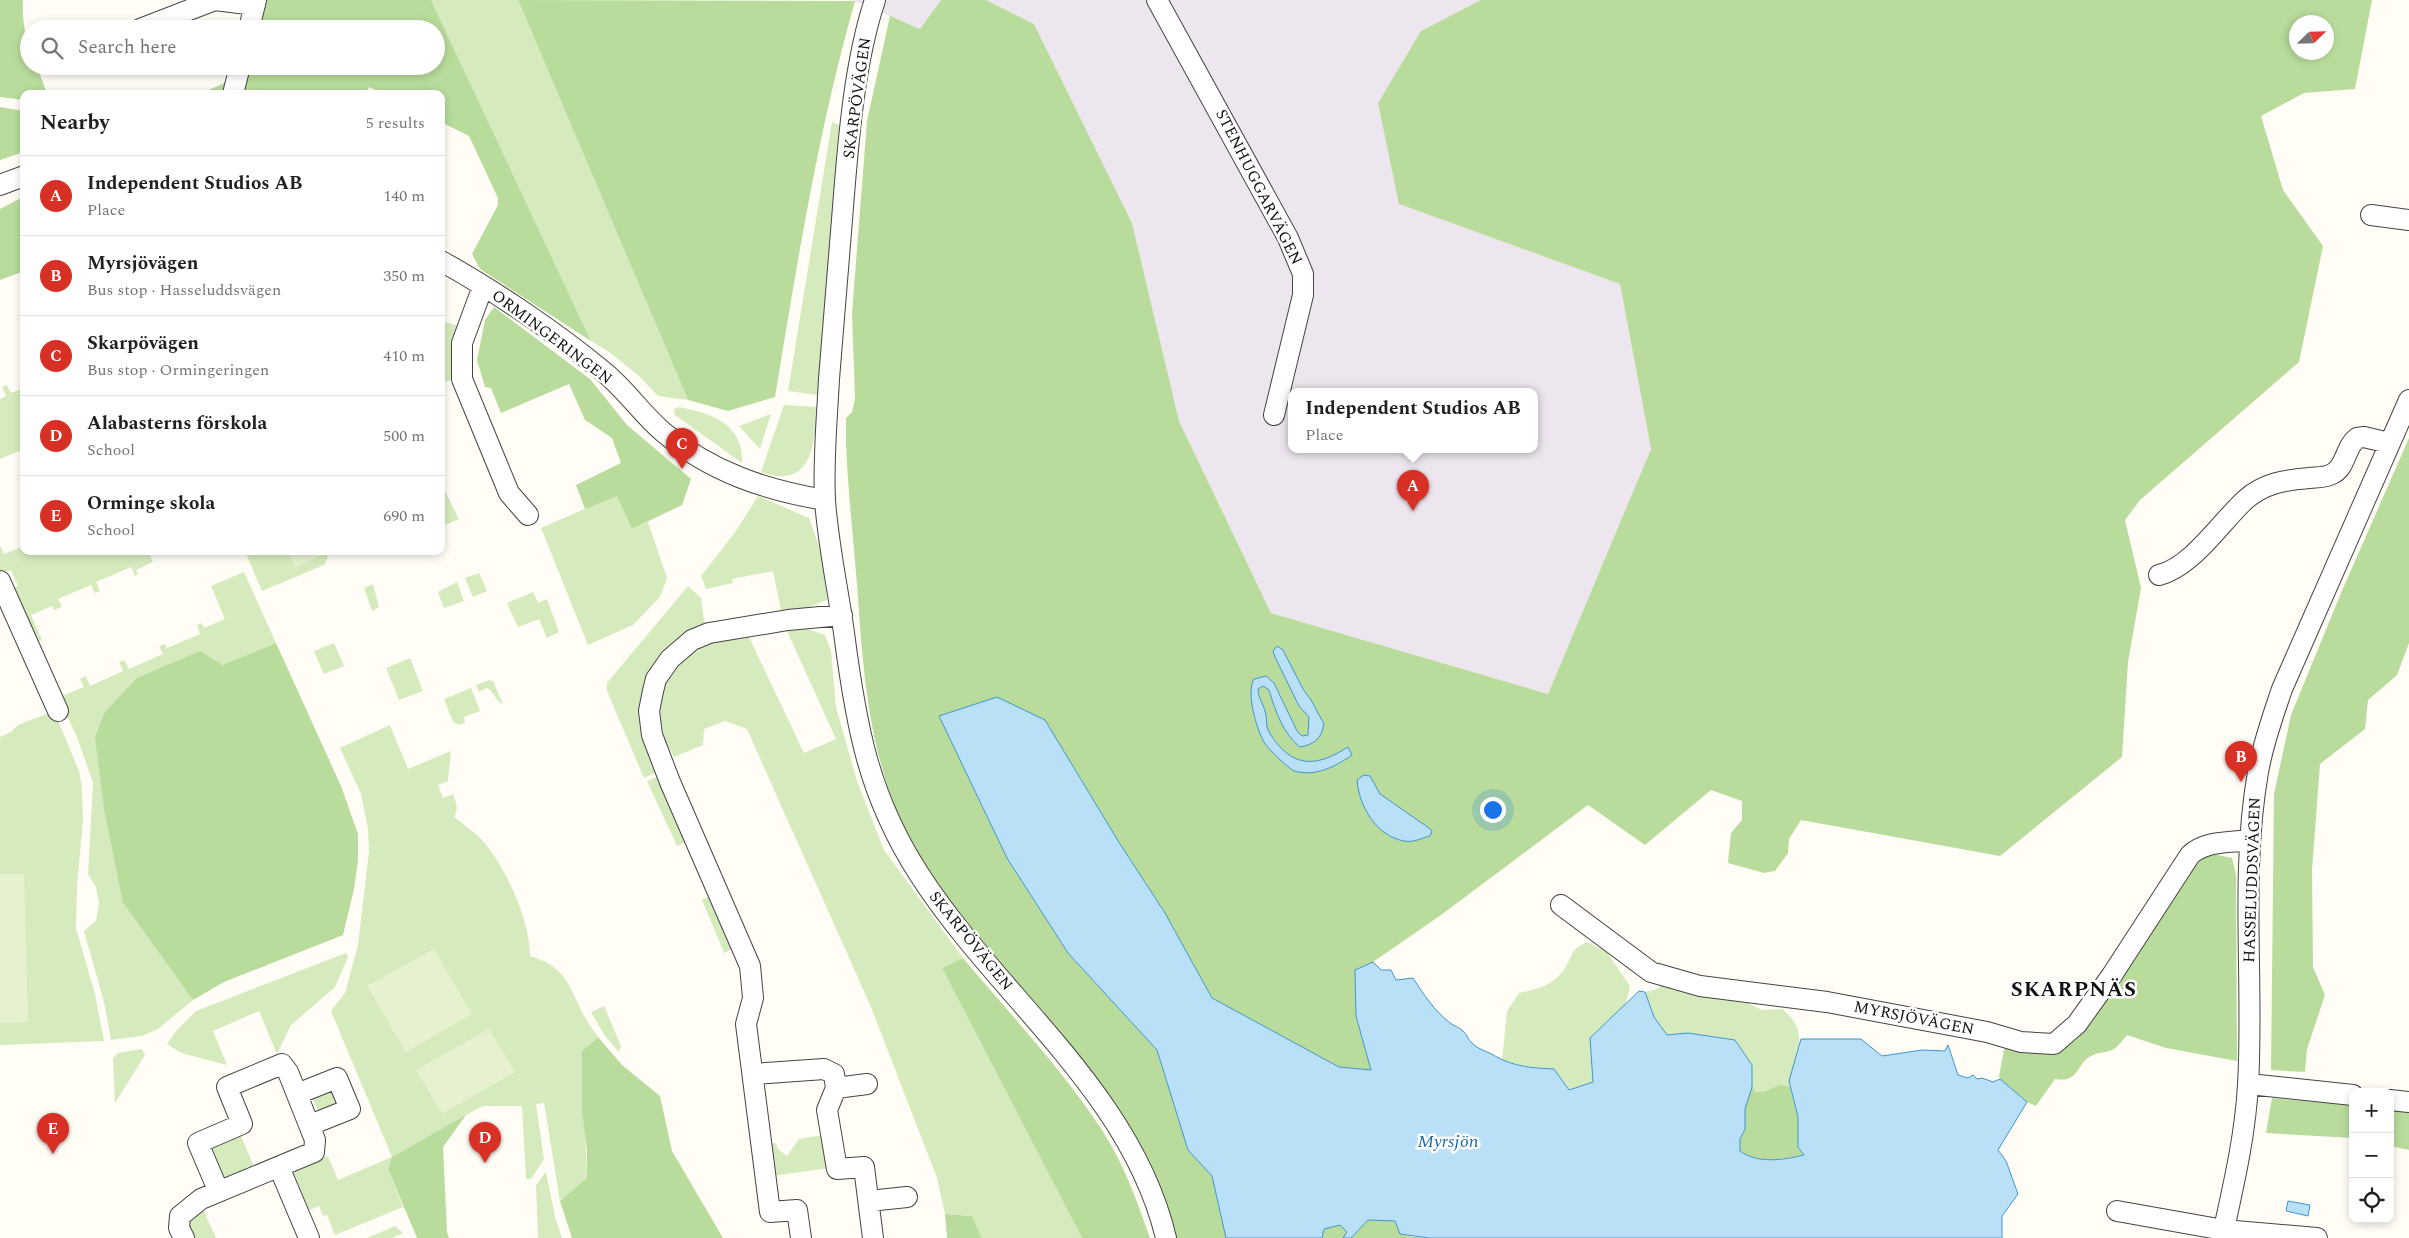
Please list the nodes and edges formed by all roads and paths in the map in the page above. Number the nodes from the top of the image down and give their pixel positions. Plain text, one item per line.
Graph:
1 (876, 0) edge
2 (1157, 0) edge
3 (255, 3) edge
4 (163, 20) edge
5 (251, 20) edge
6 (238, 75) edge
7 (234, 90) edge
8 (20, 177) edge
9 (0, 184) edge
10 (2371, 215) dead end
11 (2409, 220) edge
12 (445, 263) edge
13 (483, 286) junction
14 (2409, 400) edge
15 (1274, 415) dead end
16 (2389, 443) junction
17 (825, 500) junction
18 (528, 514) dead end
19 (2159, 575) dead end
20 (0, 581) edge
21 (842, 615) junction
22 (58, 711) dead end
23 (2250, 840) junction
24 (1561, 905) dead end
25 (754, 1074) junction
26 (866, 1084) dead end
27 (2249, 1084) junction
28 (836, 1088) junction
29 (297, 1094) junction
30 (2349, 1095) edge
31 (2394, 1100) edge
32 (2409, 1102) edge
33 (310, 1125) junction
34 (279, 1167) junction
35 (218, 1190) junction
36 (907, 1197) dead end
37 (869, 1201) junction
38 (2117, 1211) dead end
39 (306, 1230) edge
40 (2223, 1234) edge
41 (184, 1238) edge
42 (800, 1238) edge
43 (873, 1238) edge
44 (1166, 1238) edge
45 (2316, 1238) edge

1 - 17 street, SKARPÖVÄGEN
2 - 15 street, STENHUGGARVÄGEN
3 - 4 street
3 - 5 street
6 - 7 street
8 - 9 street
10 - 11 street
12 - 13 street, ORMINGERINGEN
13 - 17 street, ORMINGERINGEN
13 - 18 street, ORMINGERINGEN
14 - 16 street, HASSELUDDSVÄGEN
16 - 19 street
16 - 23 street, HASSELUDDSVÄGEN
17 - 21 street, SKARPÖVÄGEN
20 - 22 street
21 - 25 street
21 - 44 street, SKARPÖVÄGEN
23 - 24 street, MYRSJÖVÄGEN
23 - 27 street, HASSELUDDSVÄGEN
25 - 28 street
25 - 42 street
26 - 28 street
27 - 30 street
27 - 40 street, HASSELUDDSVÄGEN
28 - 37 street
29 - 33 street
29 - 33 street
29 - 35 street
31 - 32 street
33 - 34 street
34 - 35 street
34 - 39 street
35 - 41 street
36 - 37 street
37 - 43 street
38 - 40 street
40 - 45 street

